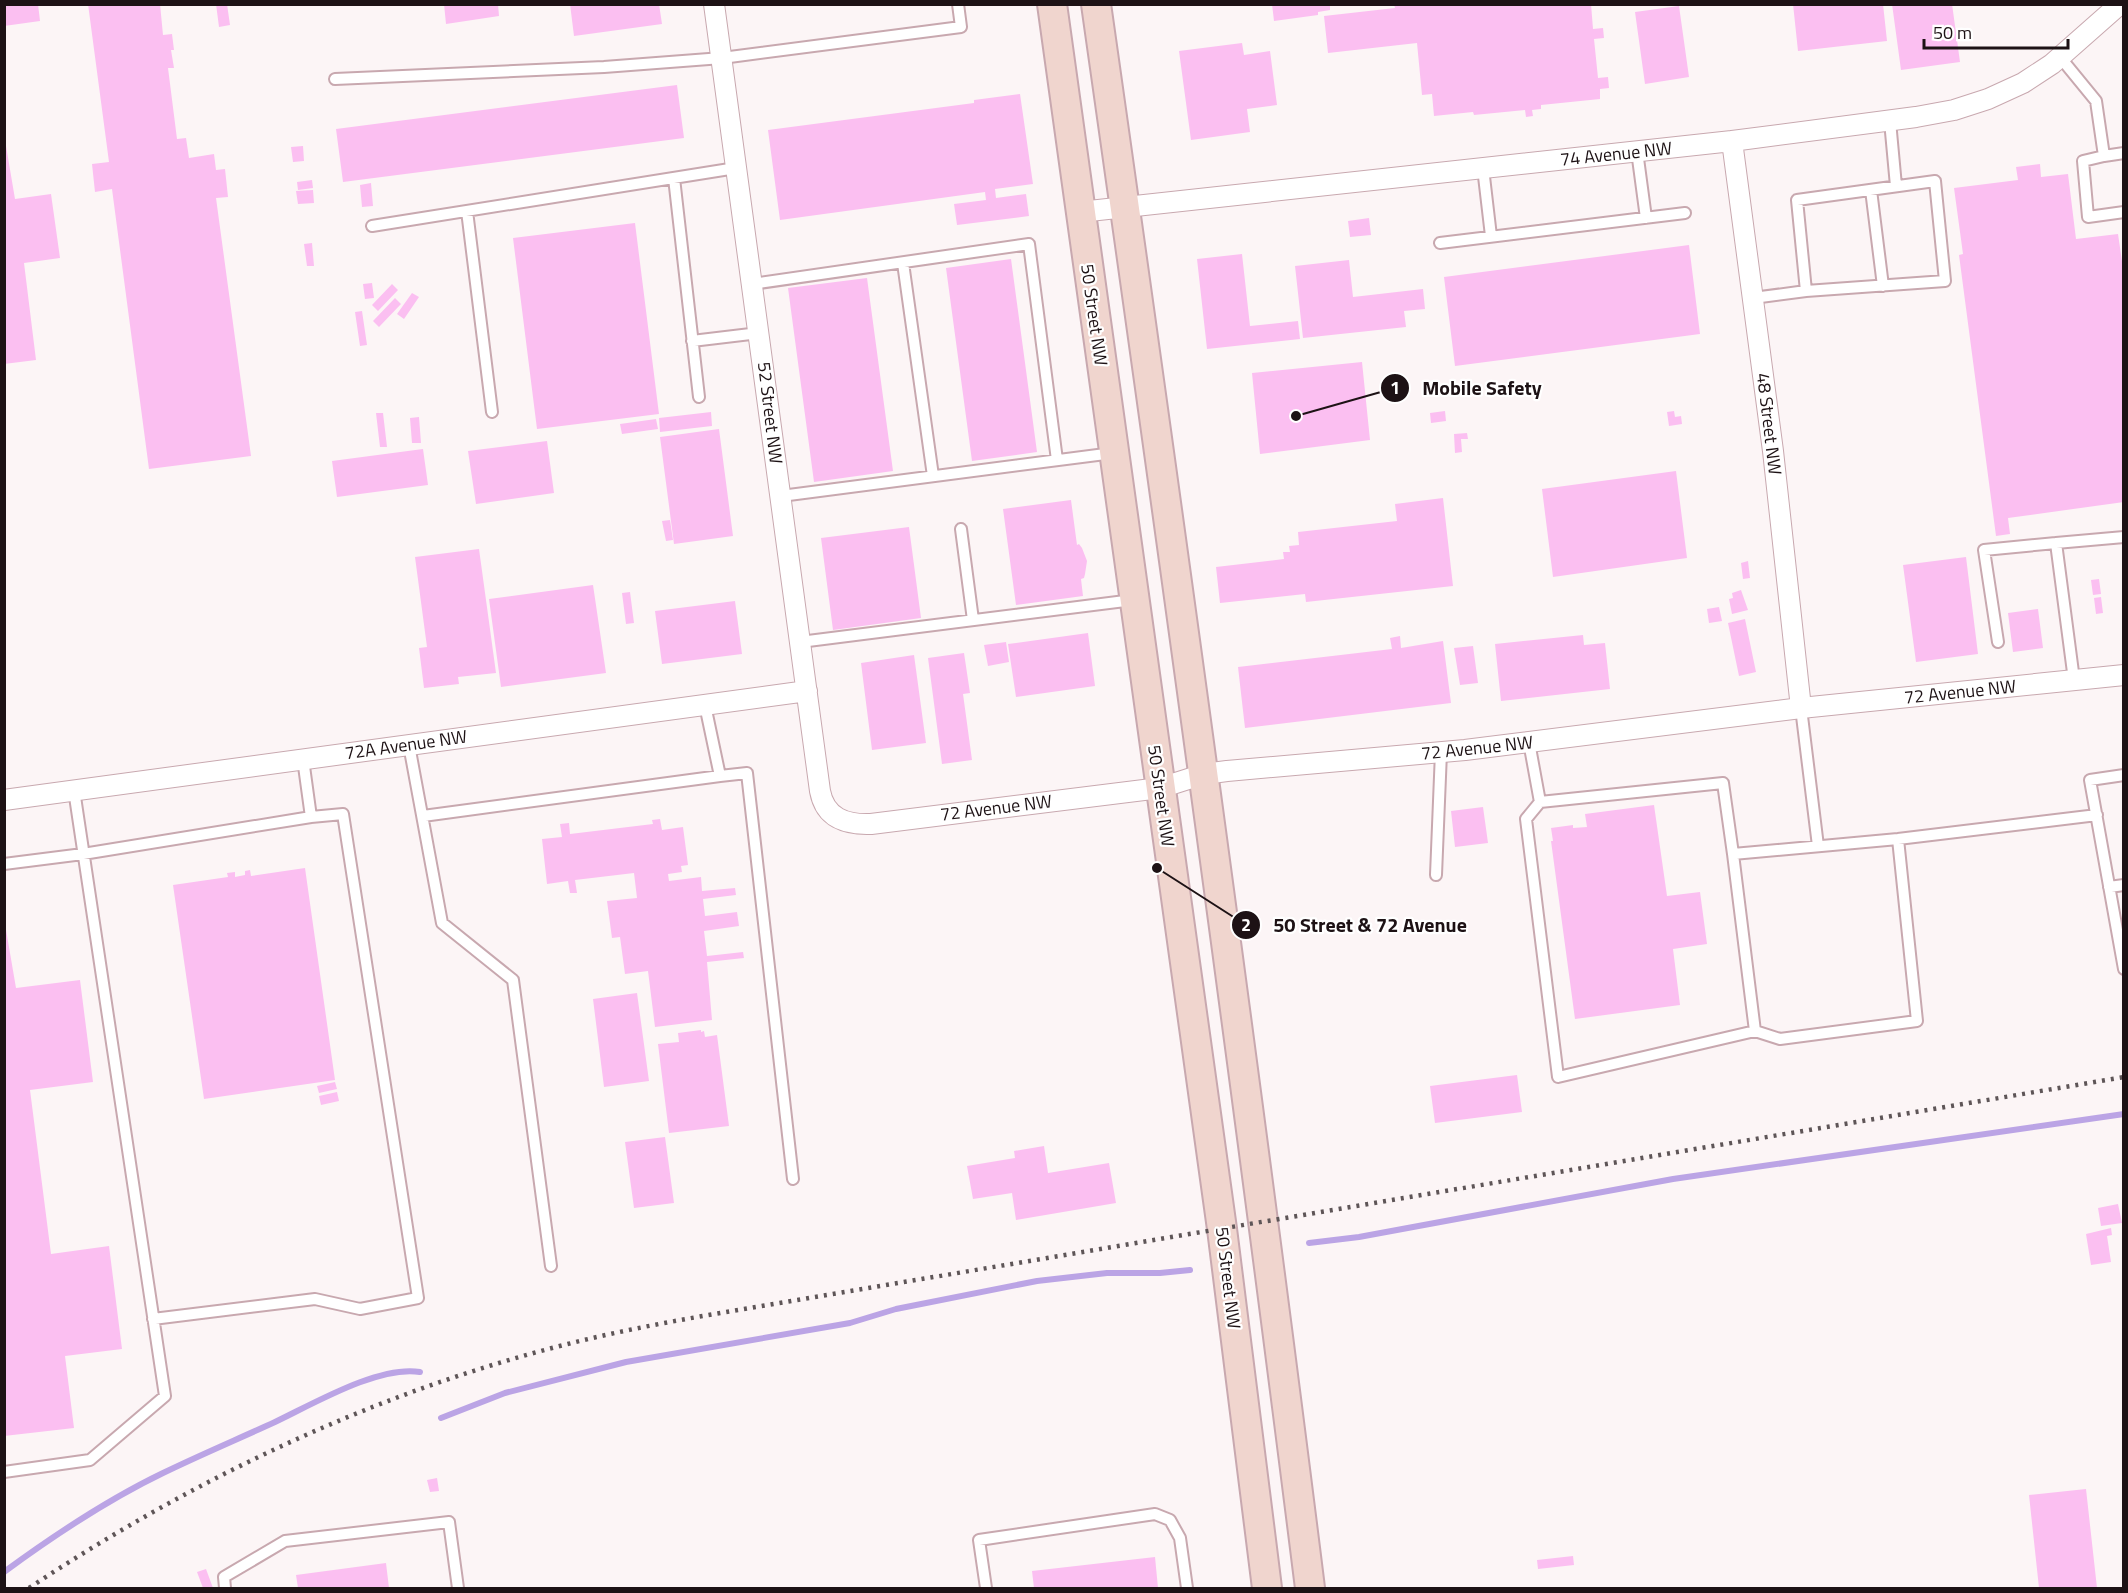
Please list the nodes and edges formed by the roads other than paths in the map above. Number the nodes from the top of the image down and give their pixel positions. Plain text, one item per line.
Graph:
1 (714, 4) edge
2 (958, 4) edge
3 (1052, 4) edge
4 (1096, 4) edge
5 (2112, 7) edge
6 (2060, 57) junction
7 (722, 58) junction
8 (334, 78) dead end
9 (1890, 121) junction
10 (1732, 141) junction
11 (1637, 151) junction
12 (2124, 153) edge
13 (2104, 156) junction
14 (736, 168) junction
15 (1483, 168) junction
16 (674, 178) junction
17 (1896, 186) junction
18 (1871, 190) junction
19 (1125, 206) junction
20 (467, 211) junction
21 (1080, 212) junction
22 (2124, 212) edge
23 (1685, 213) dead end
24 (1646, 218) junction
25 (372, 226) dead end
26 (1491, 236) junction
27 (1440, 243) dead end
28 (903, 263) junction
29 (752, 284) junction
30 (1883, 286) junction
31 (1806, 291) junction
32 (1753, 298) junction
33 (759, 333) junction
34 (692, 341) junction
35 (699, 397) dead end
36 (492, 412) dead end
37 (1114, 453) junction
38 (1057, 460) junction
39 (933, 476) junction
40 (781, 496) junction
41 (961, 529) dead end
42 (2124, 537) edge
43 (2056, 543) junction
44 (1134, 600) junction
45 (973, 620) junction
46 (800, 642) junction
47 (1998, 642) dead end
48 (2124, 675) edge
49 (2074, 680) junction
50 (807, 691) junction
51 (705, 705) junction
52 (1801, 708) junction
53 (1529, 742) junction
54 (409, 745) junction
55 (1441, 752) junction
56 (303, 759) junction
57 (1204, 774) junction
58 (2124, 775) edge
59 (720, 776) junction
60 (1160, 788) junction
61 (74, 790) junction
62 (4, 800) edge
63 (1540, 801) junction
64 (2097, 815) junction
65 (423, 816) junction
66 (311, 817) junction
67 (834, 817) joint
68 (1898, 839) junction
69 (1818, 846) junction
70 (83, 854) junction
71 (1733, 854) junction
72 (4, 864) edge
73 (1436, 875) dead end
74 (2124, 885) edge
75 (2109, 887) junction
76 (2124, 969) edge
77 (1755, 1031) junction
78 (793, 1179) dead end
79 (551, 1266) dead end
80 (153, 1319) junction
81 (4, 1472) edge
82 (225, 1588) edge
83 (458, 1588) edge
84 (987, 1588) edge
85 (1187, 1588) edge
86 (1267, 1588) edge
87 (1310, 1588) edge

1 - 7 street, 52 Street NW
2 - 7 lane
3 - 21 main road, 50 Street NW
4 - 19 main road
5 - 6 street, 74 Avenue NW
6 - 9 street, 74 Avenue NW
6 - 13 lane
7 - 8 lane
7 - 14 street, 52 Street NW
9 - 10 street, 74 Avenue NW
9 - 17 lane
10 - 11 street, 74 Avenue NW
10 - 32 street, 48 Street NW
11 - 15 street, 74 Avenue NW
11 - 24 lane
12 - 13 lane
13 - 22 lane
14 - 16 lane
14 - 29 street, 52 Street NW
15 - 19 street, 74 Avenue NW
15 - 26 lane
16 - 20 lane
16 - 34 lane
17 - 18 lane
17 - 30 lane
18 - 30 lane
18 - 31 lane
19 - 21 street, 74 Avenue NW
19 - 57 main road
20 - 25 lane
20 - 36 lane
21 - 37 main road, 50 Street NW
23 - 24 lane
24 - 26 lane
26 - 27 lane
28 - 29 lane
28 - 38 lane
28 - 39 lane
29 - 33 street, 52 Street NW
30 - 31 lane
31 - 32 lane
32 - 52 street, 48 Street NW
33 - 34 lane
33 - 40 street, 52 Street NW
34 - 35 lane
37 - 38 lane
37 - 44 main road, 50 Street NW
38 - 39 lane
39 - 40 lane
40 - 46 street, 52 Street NW
41 - 45 lane
42 - 43 lane
43 - 47 lane
43 - 49 lane
44 - 45 lane
44 - 60 main road, 50 Street NW
45 - 46 lane
46 - 50 street, 52 Street NW
48 - 49 street, 72 Avenue NW
49 - 52 street, 72 Avenue NW
50 - 51 street, 72A Avenue NW
50 - 67 street, 52 Street NW
51 - 54 street, 72A Avenue NW
51 - 59 lane
52 - 53 street, 72 Avenue NW
52 - 69 lane
53 - 55 street, 72 Avenue NW
53 - 63 lane
54 - 56 street, 72A Avenue NW
54 - 65 lane
55 - 57 street, 72 Avenue NW
55 - 73 lane
56 - 61 street, 72A Avenue NW
56 - 66 lane
57 - 60 street, 72 Avenue NW
57 - 87 main road
58 - 64 lane
59 - 65 lane
59 - 78 lane
60 - 67 street, 72 Avenue NW
60 - 86 main road, 50 Street NW
61 - 62 street, 72A Avenue NW
61 - 70 lane
63 - 71 lane
63 - 77 lane
64 - 68 lane
64 - 75 lane
65 - 79 lane
66 - 70 lane
66 - 80 lane
68 - 69 lane
68 - 77 lane
69 - 71 lane
70 - 72 lane
70 - 80 lane
71 - 77 lane
74 - 75 lane
75 - 76 lane
80 - 81 lane
82 - 83 lane
84 - 85 lane

